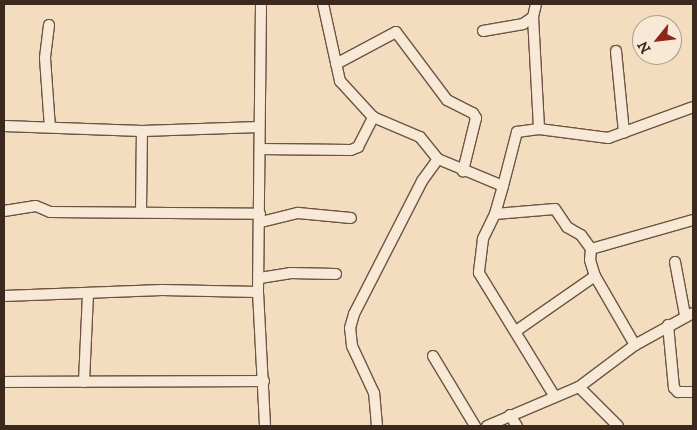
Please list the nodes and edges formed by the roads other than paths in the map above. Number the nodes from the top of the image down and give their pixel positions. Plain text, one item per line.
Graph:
1 (261, 4) edge
2 (323, 4) edge
3 (536, 4) edge
4 (533, 18) junction
5 (49, 25) dead end
6 (483, 32) dead end
7 (616, 51) dead end
8 (336, 64) junction
9 (693, 107) edge
10 (374, 117) junction
11 (4, 126) edge
12 (50, 127) junction
13 (259, 127) junction
14 (539, 129) junction
15 (142, 131) junction
16 (624, 133) junction
17 (260, 149) junction
18 (438, 159) junction
19 (463, 171) junction
20 (503, 186) junction
21 (141, 210) junction
22 (4, 211) edge
23 (496, 214) junction
24 (261, 218) junction
25 (351, 218) dead end
26 (693, 220) edge
27 (591, 249) junction
28 (675, 262) dead end
29 (336, 274) dead end
30 (595, 276) junction
31 (260, 278) junction
32 (258, 292) junction
33 (88, 295) junction
34 (4, 296) edge
35 (689, 314) edge
36 (668, 325) junction
37 (516, 331) junction
38 (636, 345) junction
39 (433, 356) dead end
40 (264, 381) junction
41 (4, 382) edge
42 (84, 382) junction
43 (579, 387) junction
44 (693, 392) edge
45 (555, 397) junction
46 (510, 415) junction
47 (264, 426) edge
48 (376, 426) edge
49 (475, 426) edge
50 (487, 426) edge
51 (518, 426) edge
52 (618, 426) edge

1 - 13 street
2 - 8 street
3 - 4 street
4 - 6 street
4 - 14 street
5 - 12 street
7 - 16 street
8 - 10 street
8 - 19 street
9 - 16 street
10 - 17 street
10 - 18 street
11 - 12 street
12 - 15 street
13 - 15 street
13 - 17 street
14 - 16 street
14 - 20 street
15 - 21 street
17 - 24 street
18 - 19 street
18 - 48 street
19 - 20 street
20 - 23 street
21 - 22 street
21 - 24 street
23 - 27 street
23 - 37 street
24 - 25 street
24 - 31 street
26 - 27 street
27 - 30 street
28 - 35 street
29 - 31 street
30 - 37 street
30 - 38 street
31 - 32 street
32 - 33 street
32 - 40 street
33 - 34 street
33 - 42 street
35 - 36 street
36 - 38 street
36 - 44 street
37 - 45 street
38 - 43 street
39 - 49 street
40 - 42 street
40 - 47 street
41 - 42 street
43 - 45 street
43 - 52 street
45 - 46 street
46 - 50 street
46 - 51 street

